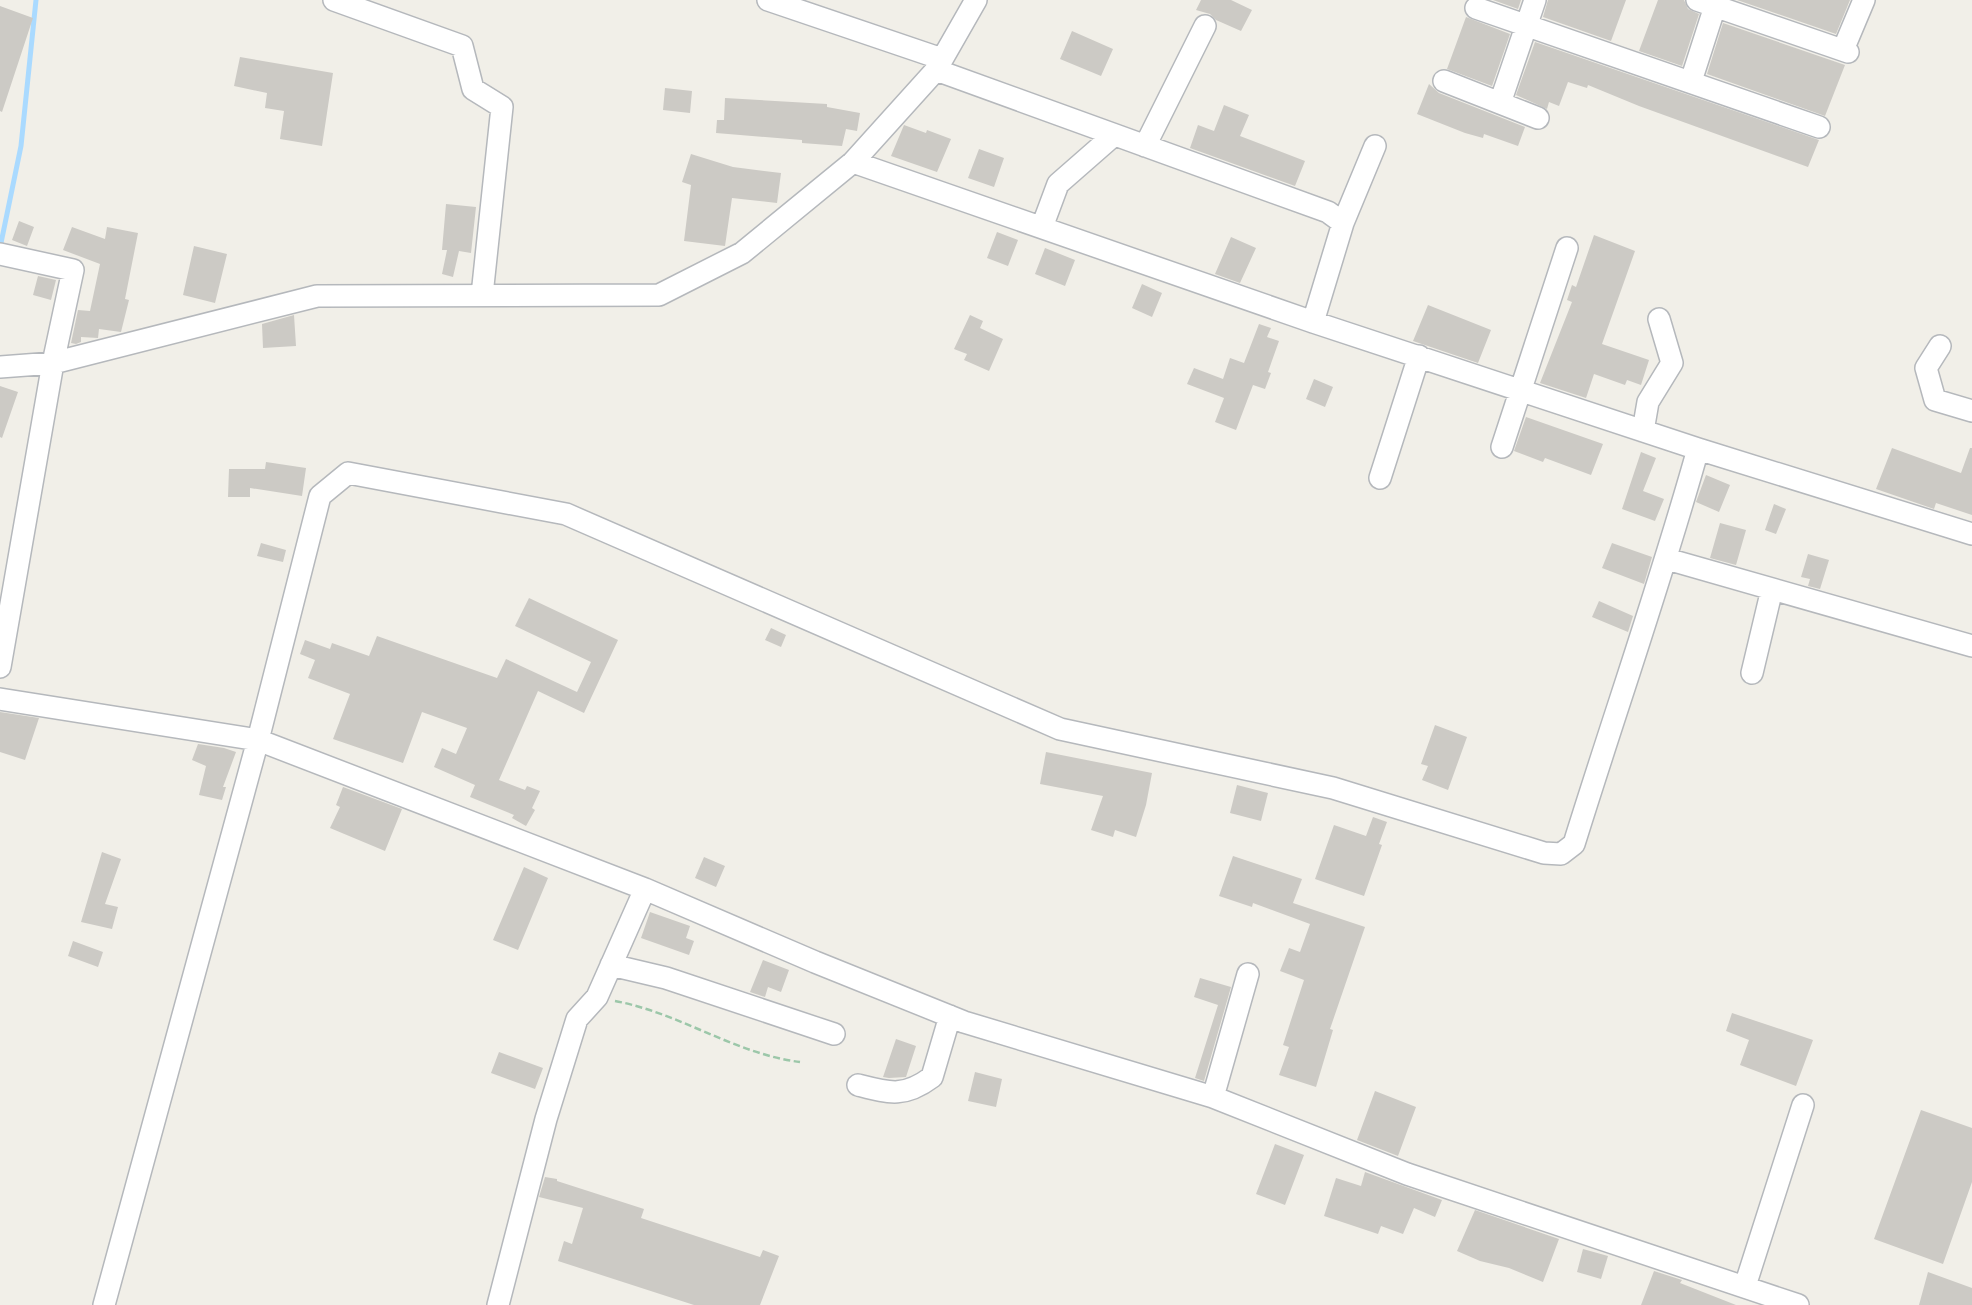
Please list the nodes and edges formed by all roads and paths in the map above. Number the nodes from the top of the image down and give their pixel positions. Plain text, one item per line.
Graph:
1 (334, 0) edge
2 (768, 0) edge
3 (976, 0) edge
4 (1535, 0) edge
5 (1864, 0) edge
6 (1710, 2) edge
7 (1476, 8) dead end
8 (1526, 24) junction
9 (1205, 26) dead end
10 (939, 64) junction
11 (1444, 80) dead end
12 (1691, 81) junction
13 (1500, 103) junction
14 (1538, 118) dead end
15 (1819, 127) dead end
16 (1114, 135) junction
17 (1145, 146) junction
18 (1375, 146) dead end
19 (853, 162) junction
20 (1343, 223) junction
21 (1042, 227) junction
22 (1567, 248) dead end
23 (0, 254) edge
24 (482, 295) junction
25 (1659, 319) dead end
26 (1313, 321) junction
27 (1940, 346) dead end
28 (1419, 356) junction
29 (53, 363) junction
30 (0, 367) edge
31 (1520, 390) junction
32 (1972, 411) edge
33 (1643, 431) junction
34 (1502, 447) dead end
35 (1698, 449) junction
36 (1380, 478) dead end
37 (1972, 534) edge
38 (1667, 559) junction
39 (1772, 589) junction
40 (1972, 646) edge
41 (0, 667) edge
42 (1752, 673) dead end
43 (0, 699) edge
44 (258, 740) junction
45 (645, 889) junction
46 (611, 965) junction
47 (1248, 974) dead end
48 (597, 997) junction
49 (950, 1016) junction
50 (834, 1034) dead end
51 (800, 1062) dead end
52 (858, 1085) dead end
53 (1213, 1097) junction
54 (1803, 1105) dead end
55 (1745, 1286) junction
56 (104, 1305) edge
57 (498, 1305) edge
58 (1798, 1305) edge

1 - 24 street
2 - 10 street
3 - 10 street
4 - 8 street
5 - 6 street
6 - 12 street
7 - 8 street
8 - 12 street
8 - 13 street
9 - 17 street
10 - 16 street
10 - 19 street
11 - 13 street
12 - 15 street
13 - 14 street
16 - 17 street
16 - 21 street
17 - 20 street
18 - 20 street
19 - 21 street
19 - 24 street
20 - 26 street
21 - 26 street
22 - 31 street
23 - 29 street
24 - 29 street
25 - 33 street
26 - 28 street
27 - 32 street
28 - 31 street
28 - 36 street
29 - 30 street
29 - 41 street
31 - 33 street
31 - 34 street
33 - 35 street
35 - 37 street
35 - 38 street
38 - 39 street
38 - 44 street
39 - 40 street
39 - 42 street
43 - 44 street
44 - 45 street
44 - 56 street
45 - 46 street
45 - 49 street
46 - 48 street
46 - 50 street
47 - 53 street
48 - 51 path
48 - 57 street
49 - 52 street
49 - 53 street
53 - 55 street
54 - 55 street
55 - 58 street

